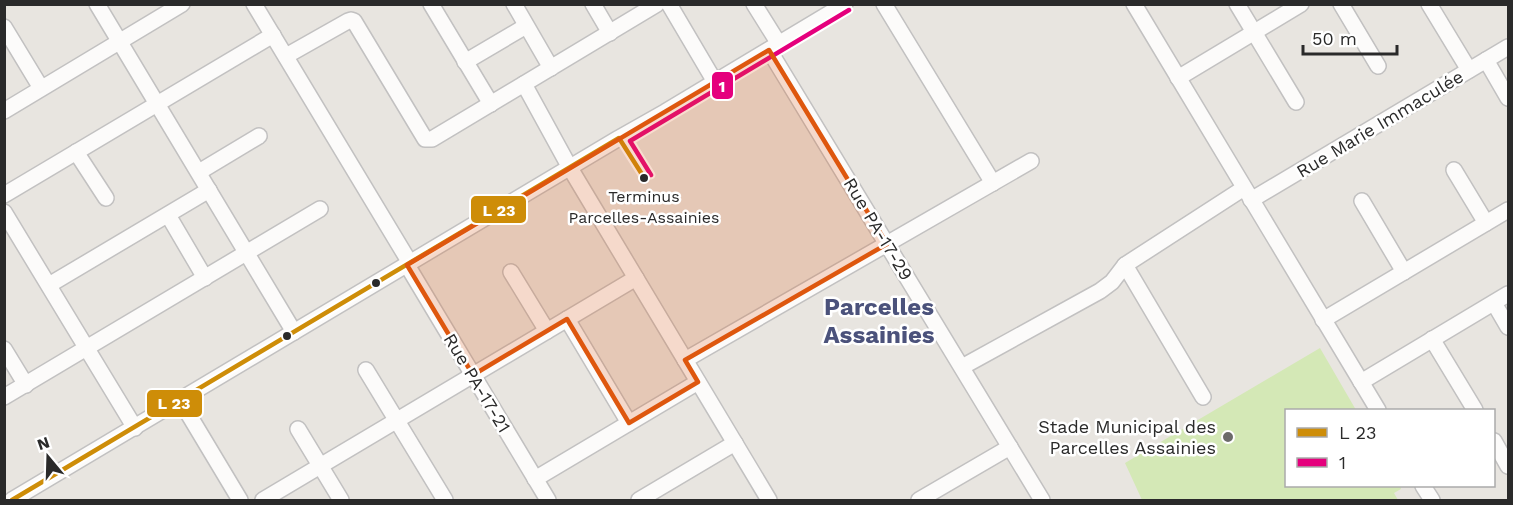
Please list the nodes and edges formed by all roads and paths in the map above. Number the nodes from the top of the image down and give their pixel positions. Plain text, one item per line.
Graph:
1 (97, 4) edge
2 (182, 4) edge
3 (254, 4) edge
4 (431, 4) edge
5 (514, 4) edge
6 (593, 4) edge
7 (657, 4) edge
8 (669, 4) edge
9 (754, 4) edge
10 (884, 4) edge
11 (1134, 4) edge
12 (1237, 4) edge
13 (1301, 4) edge
14 (1341, 4) edge
15 (1429, 4) edge
16 (843, 5) edge
17 (526, 26) junction
18 (4, 27) edge
19 (610, 33) junction
20 (1254, 33) junction
21 (273, 35) junction
22 (120, 42) junction
23 (774, 47) junction
24 (1509, 47) edge
25 (286, 56) junction
26 (1486, 60) junction
27 (465, 62) junction
28 (1378, 66) dead end
29 (551, 68) junction
30 (1469, 70) junction
31 (1178, 78) junction
32 (715, 82) junction
33 (524, 84) junction
34 (41, 88) junction
35 (1509, 98) edge
36 (1296, 102) dead end
37 (157, 104) junction
38 (491, 104) junction
39 (4, 111) edge
40 (259, 136) dead end
41 (76, 152) junction
42 (1031, 161) dead end
43 (570, 168) junction
44 (1454, 170) dead end
45 (198, 172) junction
46 (993, 183) junction
47 (209, 190) junction
48 (1248, 194) junction
49 (4, 195) edge
50 (106, 198) dead end
51 (1362, 201) dead end
52 (320, 209) dead end
53 (1509, 210) edge
54 (4, 212) edge
55 (168, 214) junction
56 (1486, 223) junction
57 (887, 244) junction
58 (247, 253) junction
59 (408, 264) junction
60 (1125, 265) junction
61 (511, 272) dead end
62 (1404, 272) junction
63 (205, 278) junction
64 (636, 278) junction
65 (49, 285) junction
66 (1509, 294) edge
67 (1494, 303) junction
68 (567, 319) junction
69 (1323, 320) junction
70 (1509, 327) edge
71 (547, 331) junction
72 (294, 332) junction
73 (1432, 339) junction
74 (87, 348) junction
75 (4, 349) edge
76 (685, 360) junction
77 (962, 367) junction
78 (366, 370) dead end
79 (473, 375) junction
80 (698, 382) junction
81 (1361, 382) junction
82 (26, 385) junction
83 (4, 397) edge
84 (1203, 397) dead end
85 (180, 400) junction
86 (1377, 409) edge
87 (1474, 409) edge
88 (397, 421) junction
89 (629, 423) junction
90 (135, 428) junction
91 (298, 429) dead end
92 (735, 443) junction
93 (1495, 443) edge
94 (1010, 447) junction
95 (321, 466) junction
96 (1509, 466) edge
97 (535, 479) junction
98 (1424, 487) edge
99 (29, 496) edge
100 (1040, 500) edge
101 (12, 501) edge
102 (240, 501) edge
103 (263, 501) edge
104 (341, 501) edge
105 (445, 501) edge
106 (548, 501) edge
107 (639, 501) edge
108 (769, 501) edge
109 (919, 501) edge
110 (1432, 501) edge

1 - 22 street
2 - 22 street
3 - 21 street, Rue PA-17-21
4 - 27 street
5 - 17 street
6 - 19 street
7 - 19 street
8 - 32 street
9 - 23 street, Rue PA-17-29
10 - 46 street
11 - 31 street
12 - 20 street
13 - 20 street
14 - 28 street
15 - 30 street
16 - 23 street
17 - 27 street
17 - 29 street
18 - 34 street
19 - 29 street
20 - 31 street
20 - 36 street
21 - 25 street, Rue PA-17-21
21 - 37 street
22 - 34 street
22 - 37 street
23 - 32 street
23 - 57 street, Rue PA-17-29
24 - 26 street, Rue Marie Immaculée
25 - 38 street
25 - 59 street, Rue PA-17-21
26 - 30 street, Rue Marie Immaculée
26 - 35 street
27 - 38 street
29 - 33 street
30 - 48 street, Rue Marie Immaculée
31 - 48 street
32 - 43 street
33 - 38 street
33 - 43 street
34 - 39 street
37 - 41 street
37 - 45 street
40 - 45 street
41 - 49 street
41 - 50 street
42 - 46 street
43 - 59 street
43 - 64 street
44 - 56 street
45 - 47 street
46 - 57 street
47 - 55 street
47 - 58 street
48 - 60 street, Rue Marie Immaculée
48 - 69 street
51 - 62 street
52 - 58 street
53 - 56 street
54 - 65 street
55 - 63 street
55 - 65 street
56 - 62 street
57 - 76 street
57 - 77 street, Rue PA-17-29
58 - 63 street
58 - 72 street
59 - 72 street
59 - 79 street, Rue PA-17-21
60 - 77 street, Rue Marie Immaculée
60 - 84 street
61 - 71 street
62 - 69 street
63 - 74 street
64 - 68 street
64 - 76 street
65 - 74 street
66 - 67 street
67 - 70 street
67 - 73 street
68 - 71 street
68 - 89 street
69 - 81 street
71 - 79 street
72 - 85 street
73 - 81 street
73 - 87 street
74 - 82 street
74 - 90 street
75 - 82 street
76 - 80 street
77 - 94 street, Rue PA-17-29
78 - 88 street
79 - 88 street
79 - 97 street, Rue PA-17-21
80 - 89 street
80 - 92 street
81 - 86 street
82 - 83 street
85 - 90 street
85 - 102 street
88 - 95 street
88 - 105 street
89 - 97 street
90 - 99 street
91 - 95 street
92 - 107 street
92 - 108 street
93 - 96 street
94 - 100 street, Rue PA-17-29
94 - 109 street
95 - 103 street
95 - 104 street
97 - 106 street, Rue PA-17-21
98 - 110 street
99 - 101 street

